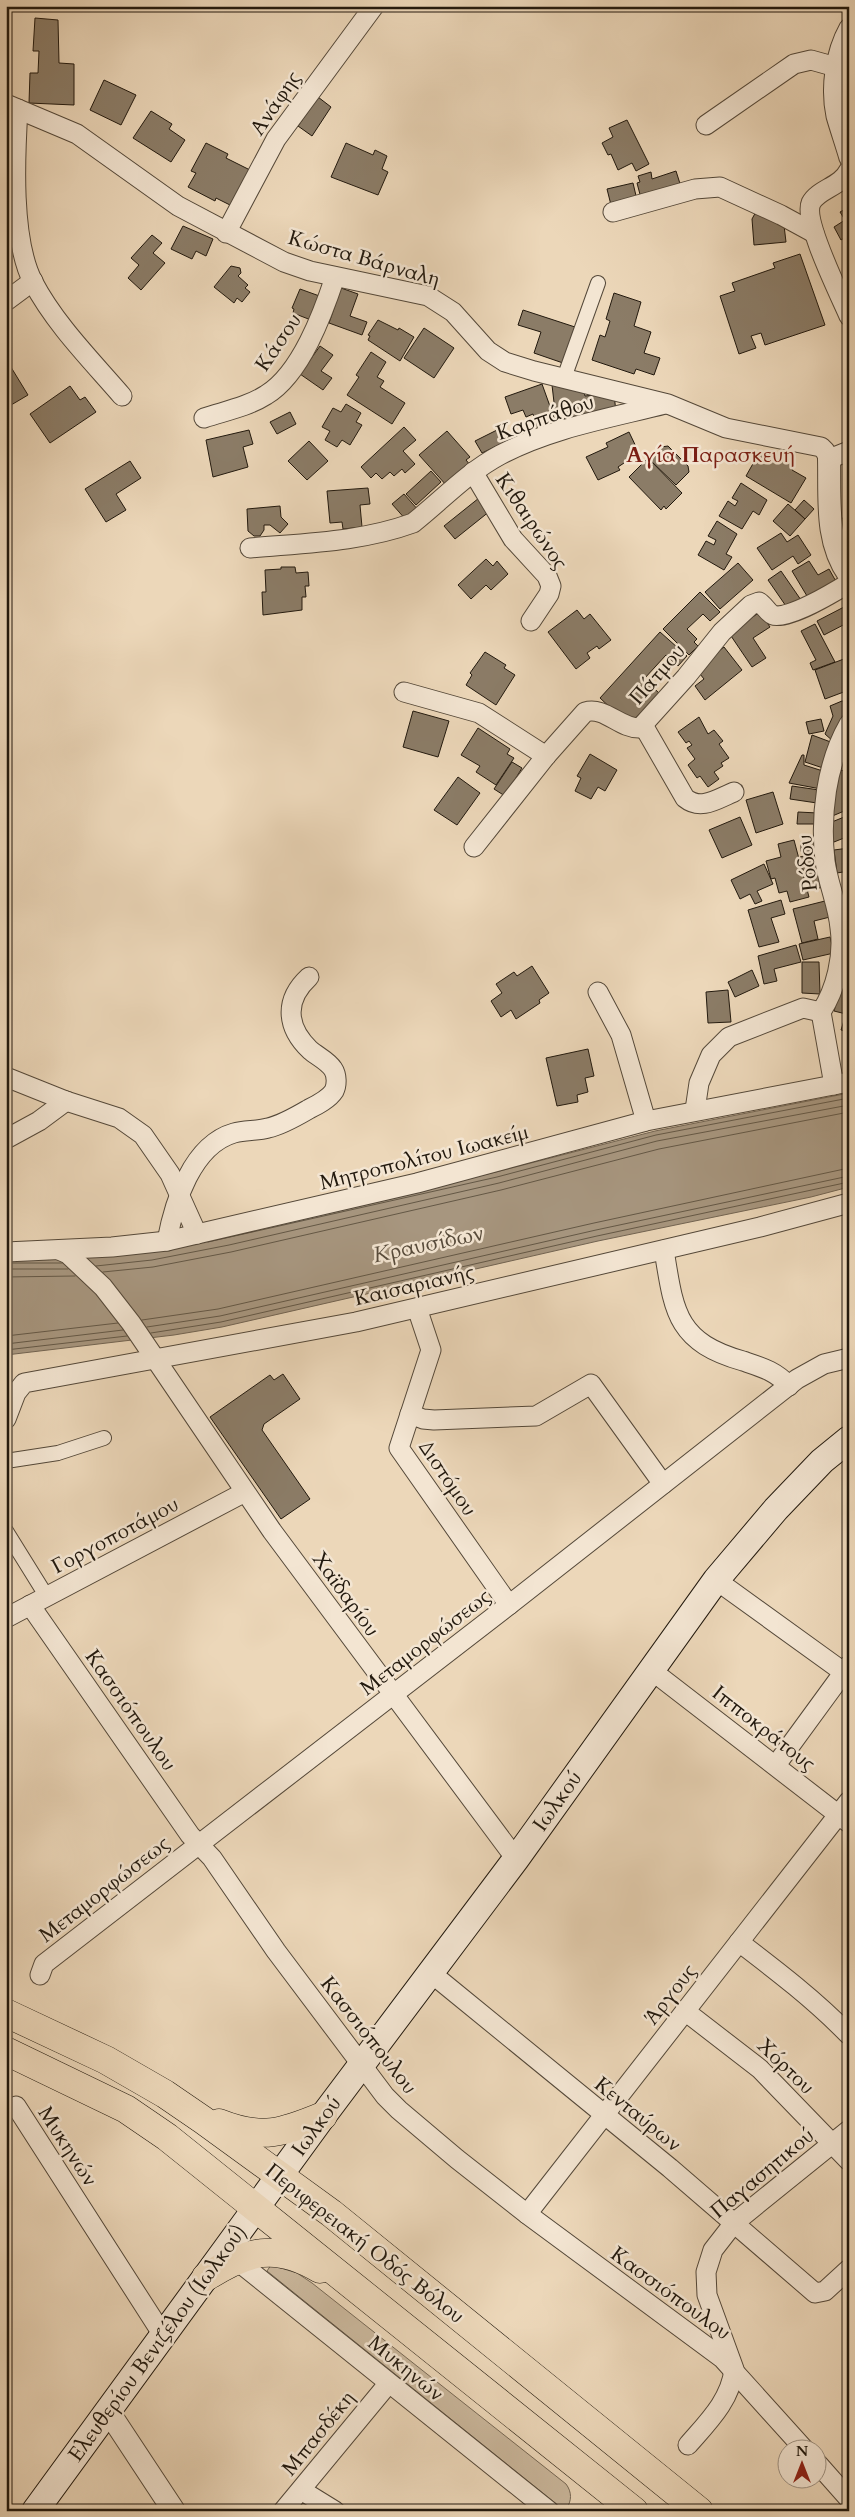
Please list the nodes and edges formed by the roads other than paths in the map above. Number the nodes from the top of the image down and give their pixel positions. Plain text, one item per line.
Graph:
1 (374, 6) edge
2 (849, 28) edge
3 (836, 67) junction
4 (12, 106) edge
5 (706, 125) dead end
6 (846, 136) edge
7 (849, 158) edge
8 (849, 170) edge
9 (613, 212) dead end
10 (226, 233) junction
11 (814, 233) junction
12 (336, 277) junction
13 (33, 281) junction
14 (598, 283) dead end
15 (6, 301) edge
16 (849, 316) edge
17 (564, 378) junction
18 (122, 396) dead end
19 (668, 404) junction
20 (204, 418) dead end
21 (839, 455) edge
22 (473, 472) junction
23 (250, 548) dead end
24 (849, 574) edge
25 (849, 583) edge
26 (531, 621) dead end
27 (404, 692) dead end
28 (849, 724) edge
29 (643, 725) junction
30 (546, 756) junction
31 (734, 792) dead end
32 (474, 847) dead end
33 (309, 978) dead end
34 (598, 992) dead end
35 (820, 1012) junction
36 (6, 1077) edge
37 (842, 1084) edge
38 (66, 1101) junction
39 (695, 1110) junction
40 (646, 1120) junction
41 (6, 1139) edge
42 (180, 1196) junction
43 (849, 1203) edge
44 (196, 1234) junction
45 (167, 1241) junction
46 (664, 1250) junction
47 (6, 1252) edge
48 (64, 1252) junction
49 (418, 1308) junction
50 (152, 1355) junction
51 (849, 1358) edge
52 (15, 1384) edge
53 (789, 1386) junction
54 (410, 1414) junction
55 (6, 1419) edge
56 (104, 1438) dead end
57 (849, 1439) edge
58 (6, 1461) edge
59 (664, 1484) junction
60 (244, 1492) junction
61 (6, 1531) edge
62 (716, 1580) junction
63 (38, 1601) junction
64 (509, 1605) junction
65 (6, 1618) edge
66 (651, 1670) junction
67 (847, 1671) edge
68 (393, 1695) junction
69 (776, 1765) junction
70 (845, 1813) edge
71 (199, 1844) junction
72 (516, 1859) junction
73 (739, 1942) junction
74 (431, 1973) junction
75 (40, 1975) dead end
76 (685, 2011) junction
77 (6, 2013) edge
78 (849, 2035) edge
79 (6, 2051) edge
80 (361, 2065) junction
81 (16, 2106) dead end
82 (323, 2116) junction
83 (604, 2116) junction
84 (203, 2120) junction
85 (849, 2130) edge
86 (832, 2143) junction
87 (849, 2161) edge
88 (280, 2175) junction
89 (257, 2207) junction
90 (526, 2214) junction
91 (734, 2223) junction
92 (235, 2259) junction
93 (849, 2270) edge
94 (206, 2277) junction
95 (375, 2302) junction
96 (163, 2335) junction
97 (734, 2370) junction
98 (388, 2384) junction
99 (108, 2411) junction
100 (796, 2440) edge
101 (688, 2446) dead end
102 (828, 2475) edge
103 (301, 2490) junction
104 (849, 2499) edge
105 (35, 2511) edge
106 (174, 2511) edge
107 (283, 2511) edge
108 (335, 2511) edge
109 (549, 2511) edge
110 (634, 2511) edge
111 (699, 2511) edge

1 - 10 street, Ανάφης
2 - 3 street
3 - 5 street
3 - 6 street
4 - 10 street, Κώστα Βάρναλη
4 - 13 street
6 - 7 street
8 - 11 street
9 - 11 street
10 - 12 street, Κώστα Βάρναλη
11 - 16 street
12 - 17 street, Κώστα Βάρναλη
12 - 20 street, Κάσου
13 - 15 street
13 - 18 street
14 - 17 street
17 - 19 street, Κώστα Βάρναλη
19 - 21 street, Κώστα Βάρναλη
19 - 22 street, Καρπάθου
21 - 24 street
22 - 23 street, Καρπάθου
22 - 26 street, Κιθαιρώνος
25 - 29 street, Πάτμου
27 - 30 street
28 - 35 street, Ρόδου
29 - 30 street, Πάτμου
29 - 31 street
30 - 32 street, Πάτμου
33 - 42 street
34 - 40 street
35 - 37 street
35 - 39 street
36 - 38 street
37 - 39 street, Μητροπολίτου Ιωακείμ
38 - 41 street
38 - 42 street
39 - 40 street, Μητροπολίτου Ιωακείμ
40 - 44 street, Μητροπολίτου Ιωακείμ
42 - 44 street
42 - 45 street
43 - 46 street, Καισαριανής
44 - 45 street, Μητροπολίτου Ιωακείμ
45 - 48 street, Μητροπολίτου Ιωακείμ
46 - 49 street, Καισαριανής
46 - 53 street
47 - 48 street, Μητροπολίτου Ιωακείμ
48 - 50 street, Χαϊδαρίου
49 - 50 street, Καισαριανής
49 - 54 street, Διστόμου
50 - 52 street, Καισαριανής
50 - 60 street, Χαϊδαρίου
51 - 53 street, Μεταμορφώσεως
52 - 55 street, Καισαριανής
53 - 59 street, Μεταμορφώσεως
54 - 59 street
54 - 64 street, Διστόμου
56 - 58 street
57 - 62 main road, Ιωλκού
59 - 64 street, Μεταμορφώσεως
60 - 63 street, Γοργοποτάμου
60 - 68 street, Χαϊδαρίου
61 - 63 street
62 - 66 main road, Ιωλκού
62 - 67 street
63 - 65 street, Γοργοποτάμου
63 - 71 street, Κασσιόπουλου
64 - 68 street, Μεταμορφώσεως
66 - 69 street, Ιπποκράτους
66 - 72 main road, Ιωλκού
67 - 69 street
68 - 71 street, Μεταμορφώσεως
68 - 72 street, Χαϊδαρίου
69 - 70 street, Ιπποκράτους
70 - 73 street, Άργους
71 - 75 street, Μεταμορφώσεως
71 - 80 street, Κασσιόπουλου
72 - 74 main road, Ιωλκού
73 - 76 street, Άργους
73 - 78 street
74 - 80 main road, Ιωλκού
74 - 83 street, Κενταύρων
76 - 83 street, Άργους
76 - 86 street, Χόρτου
77 - 84 main road, Περιφερειακή Οδός Βόλου
79 - 89 main road, Περιφερειακή Οδός Βόλου
80 - 82 main road, Ιωλκού
80 - 90 street, Κασσιόπουλου
81 - 96 street, Μυκηνών
82 - 84 main road
82 - 88 main road, Ιωλκού
83 - 90 street, Άργους
83 - 91 street, Κενταύρων
84 - 88 main road, Περιφερειακή Οδός Βόλου
85 - 86 street, Παγασητικού
86 - 87 street, Χόρτου
86 - 91 street, Παγασητικού
88 - 89 main road, Ελευθερίου Βενιζέλου (Ιωλκού)
88 - 111 main road, Περιφερειακή Οδός Βόλου
89 - 94 main road, Ελευθερίου Βενιζέλου (Ιωλκού)
89 - 95 main road, Περιφερειακή Οδός Βόλου
90 - 97 street, Κασσιόπουλου
91 - 93 street, Κενταύρων
91 - 97 street, Παγασητικού
92 - 94 main road
92 - 95 main road
92 - 98 street, Μυκηνών
94 - 96 main road, Ελευθερίου Βενιζέλου (Ιωλκού)
95 - 110 main road, Περιφερειακή Οδός Βόλου
96 - 99 main road, Ελευθερίου Βενιζέλου (Ιωλκού)
97 - 100 street, Κασσιόπουλου
97 - 101 street
98 - 103 street, Μπασδέκη
98 - 109 street, Μυκηνών
99 - 105 main road, Ελευθερίου Βενιζέλου (Ιωλκού)
99 - 106 street
102 - 104 street
103 - 107 street, Μπασδέκη
103 - 108 street

